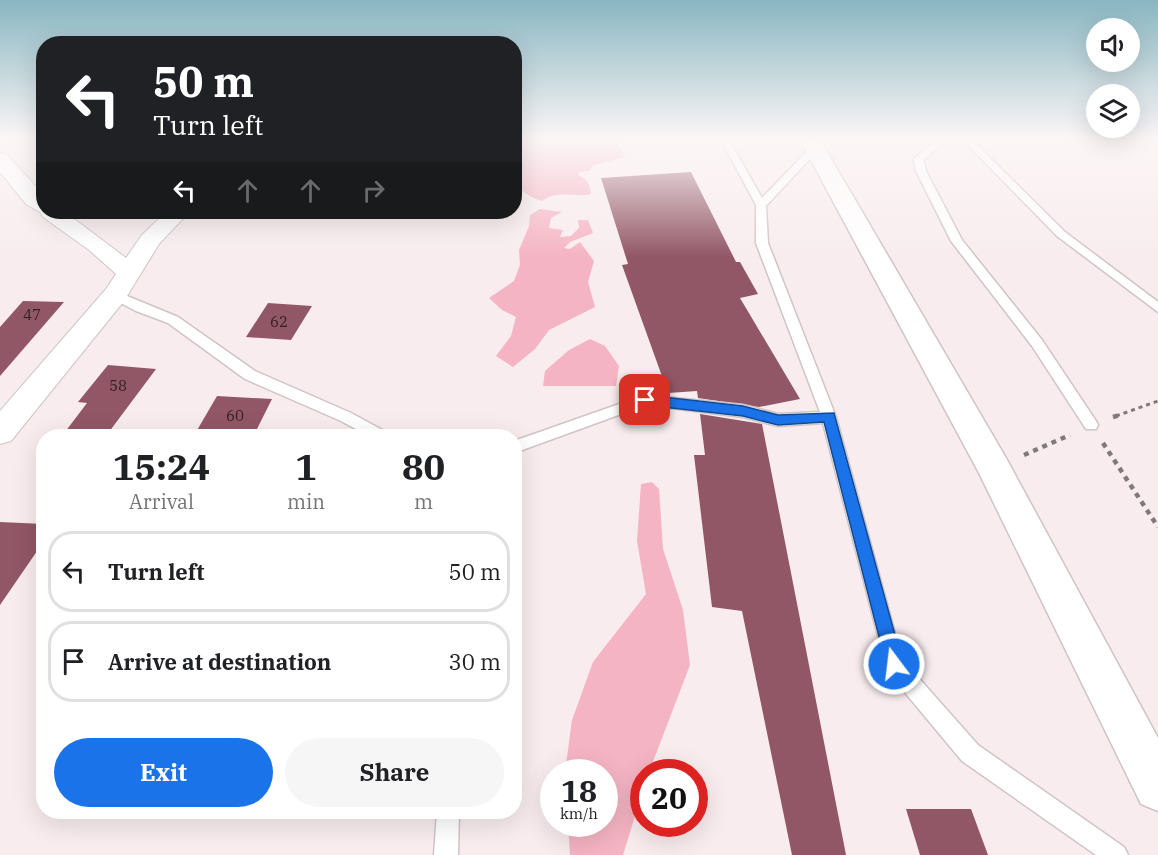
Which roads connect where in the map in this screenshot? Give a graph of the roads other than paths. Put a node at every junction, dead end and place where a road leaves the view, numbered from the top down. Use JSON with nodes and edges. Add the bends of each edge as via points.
{"nodes":[{"id":1,"x":16,"y":178,"type":"edge"},
{"id":2,"x":746,"y":178,"type":"edge"},
{"id":3,"x":783,"y":178,"type":"edge"},
{"id":4,"x":832,"y":178,"type":"edge"},
{"id":5,"x":925,"y":178,"type":"edge"},
{"id":6,"x":1004,"y":178,"type":"edge"},
{"id":7,"x":36,"y":200,"type":"edge"},
{"id":8,"x":761,"y":205,"type":"junction"},
{"id":9,"x":61,"y":219,"type":"edge"},
{"id":10,"x":171,"y":219,"type":"edge"},
{"id":11,"x":122,"y":283,"type":"junction"},
{"id":12,"x":1158,"y":308,"type":"edge"},
{"id":13,"x":829,"y":417,"type":"junction"},
{"id":14,"x":1091,"y":425,"type":"road end"},
{"id":15,"x":368,"y":429,"type":"edge"},
{"id":16,"x":0,"y":432,"type":"edge"},
{"id":17,"x":522,"y":444,"type":"edge"},
{"id":18,"x":1158,"y":787,"type":"edge"},
{"id":19,"x":448,"y":819,"type":"edge"},
{"id":20,"x":446,"y":855,"type":"edge"},
{"id":21,"x":1116,"y":855,"type":"edge"}],
"edges":[{"from":1,"to":7,"type":"street"},
{"from":2,"to":8,"type":"lane"},
{"from":3,"to":8,"type":"lane"},
{"from":4,"to":18,"type":"main road","via":[[994,468]]},
{"from":5,"to":14,"type":"lane","via":[[957,241],[1037,343]]},
{"from":6,"to":12,"type":"lane","via":[[1061,234]]},
{"from":8,"to":13,"type":"lane","via":[[762,243]]},
{"from":9,"to":11,"type":"street","via":[[97,245]]},
{"from":10,"to":11,"type":"street","via":[[150,240]]},
{"from":11,"to":15,"type":"lane","via":[[140,308],[173,320],[250,375]]},
{"from":11,"to":16,"type":"street"},
{"from":13,"to":17,"type":"lane","via":[[778,420],[743,411],[645,400]]},
{"from":13,"to":21,"type":"lane","via":[[894,664],[970,753]]},
{"from":19,"to":20,"type":"lane"}]}
